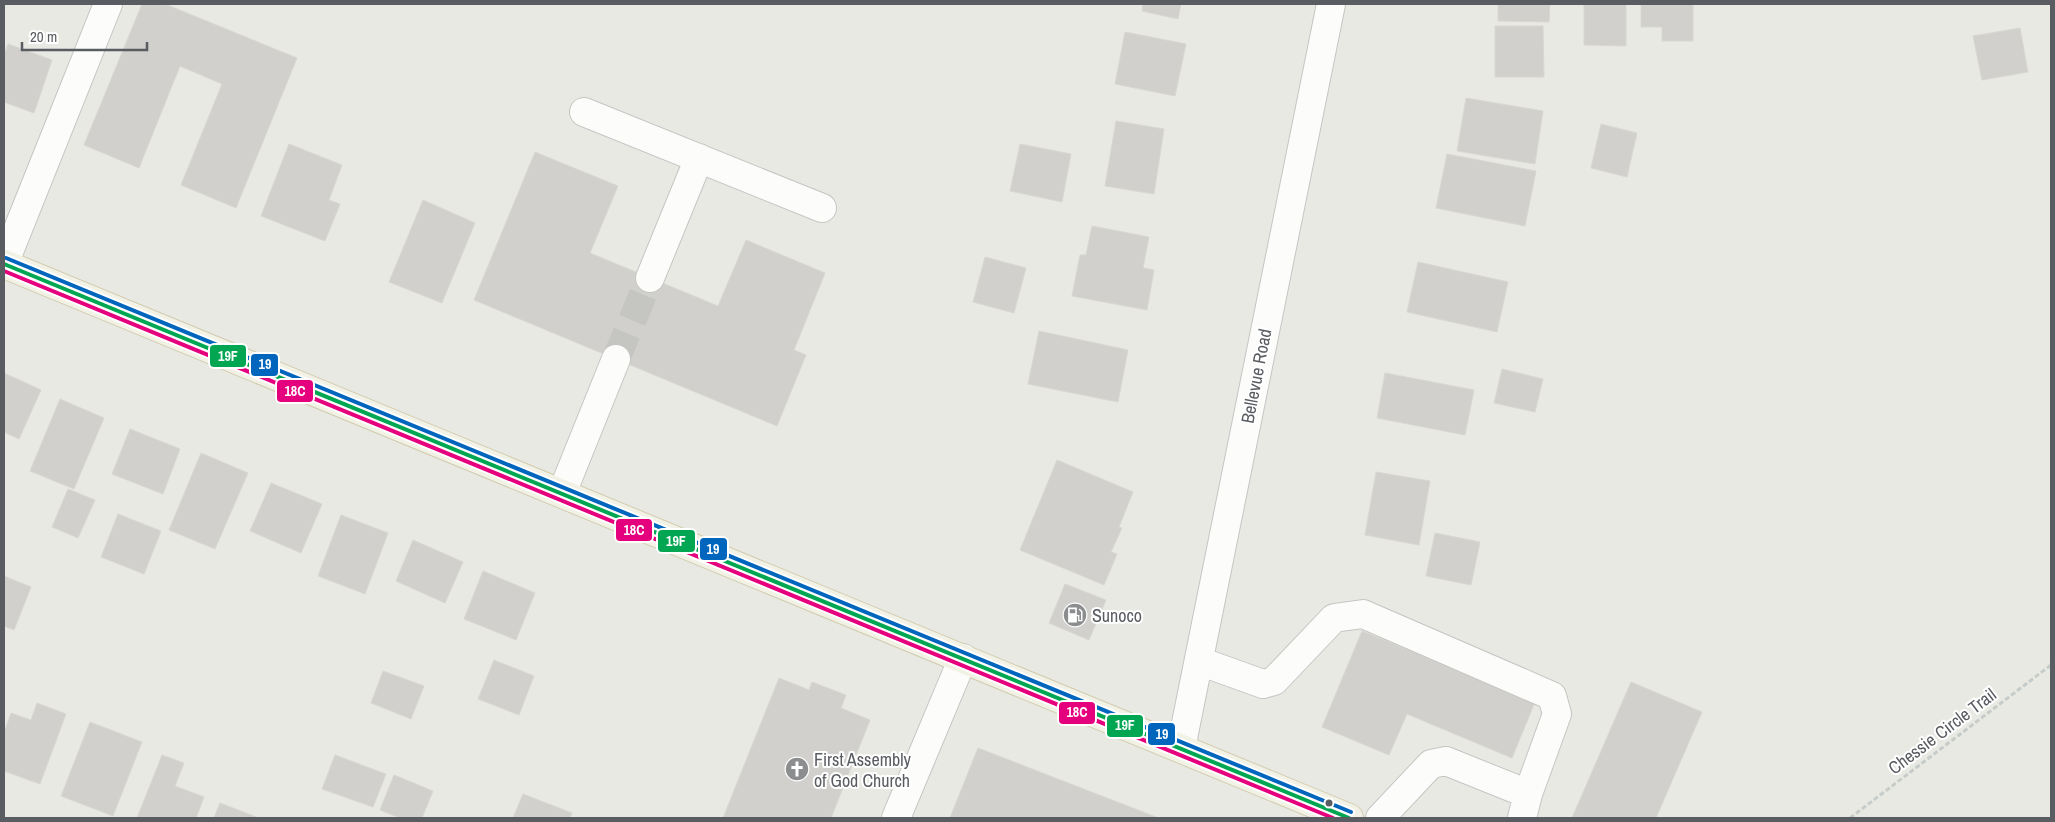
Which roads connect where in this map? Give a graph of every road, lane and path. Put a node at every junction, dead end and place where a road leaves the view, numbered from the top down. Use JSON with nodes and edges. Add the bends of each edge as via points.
{"nodes":[{"id":1,"x":108,"y":4,"type":"edge"},
{"id":2,"x":1331,"y":4,"type":"edge"},
{"id":3,"x":584,"y":112,"type":"dead end"},
{"id":4,"x":699,"y":158,"type":"junction"},
{"id":5,"x":822,"y":208,"type":"dead end"},
{"id":6,"x":4,"y":264,"type":"edge"},
{"id":7,"x":650,"y":278,"type":"tunnel mouth"},
{"id":8,"x":616,"y":359,"type":"tunnel mouth"},
{"id":9,"x":562,"y":493,"type":"junction"},
{"id":10,"x":962,"y":658,"type":"junction"},
{"id":11,"x":1199,"y":661,"type":"junction"},
{"id":12,"x":2051,"y":665,"type":"edge"},
{"id":13,"x":1181,"y":748,"type":"junction"},
{"id":14,"x":1525,"y":806,"type":"edge"},
{"id":15,"x":896,"y":818,"type":"edge"},
{"id":16,"x":1349,"y":818,"type":"edge"},
{"id":17,"x":1380,"y":818,"type":"edge"},
{"id":18,"x":1850,"y":818,"type":"edge"}],
"edges":[{"from":1,"to":6,"type":"street"},
{"from":2,"to":11,"type":"street","name":"Bellevue Road"},
{"from":3,"to":4,"type":"street"},
{"from":4,"to":5,"type":"street"},
{"from":4,"to":7,"type":"street"},
{"from":6,"to":9,"type":"main road"},
{"from":8,"to":9,"type":"street"},
{"from":9,"to":10,"type":"main road"},
{"from":10,"to":13,"type":"main road"},
{"from":10,"to":15,"type":"street"},
{"from":11,"to":13,"type":"street","name":"Bellevue Road"},
{"from":11,"to":14,"type":"street","via":[[1263,684],[1269,683],[1334,618],[1363,614],[1552,696],[1556,714]]},
{"from":12,"to":18,"type":"path","name":"Chessie Circle Trail"},
{"from":13,"to":16,"type":"main road"},
{"from":14,"to":17,"type":"street","via":[[1446,761],[1431,764]]}]}
